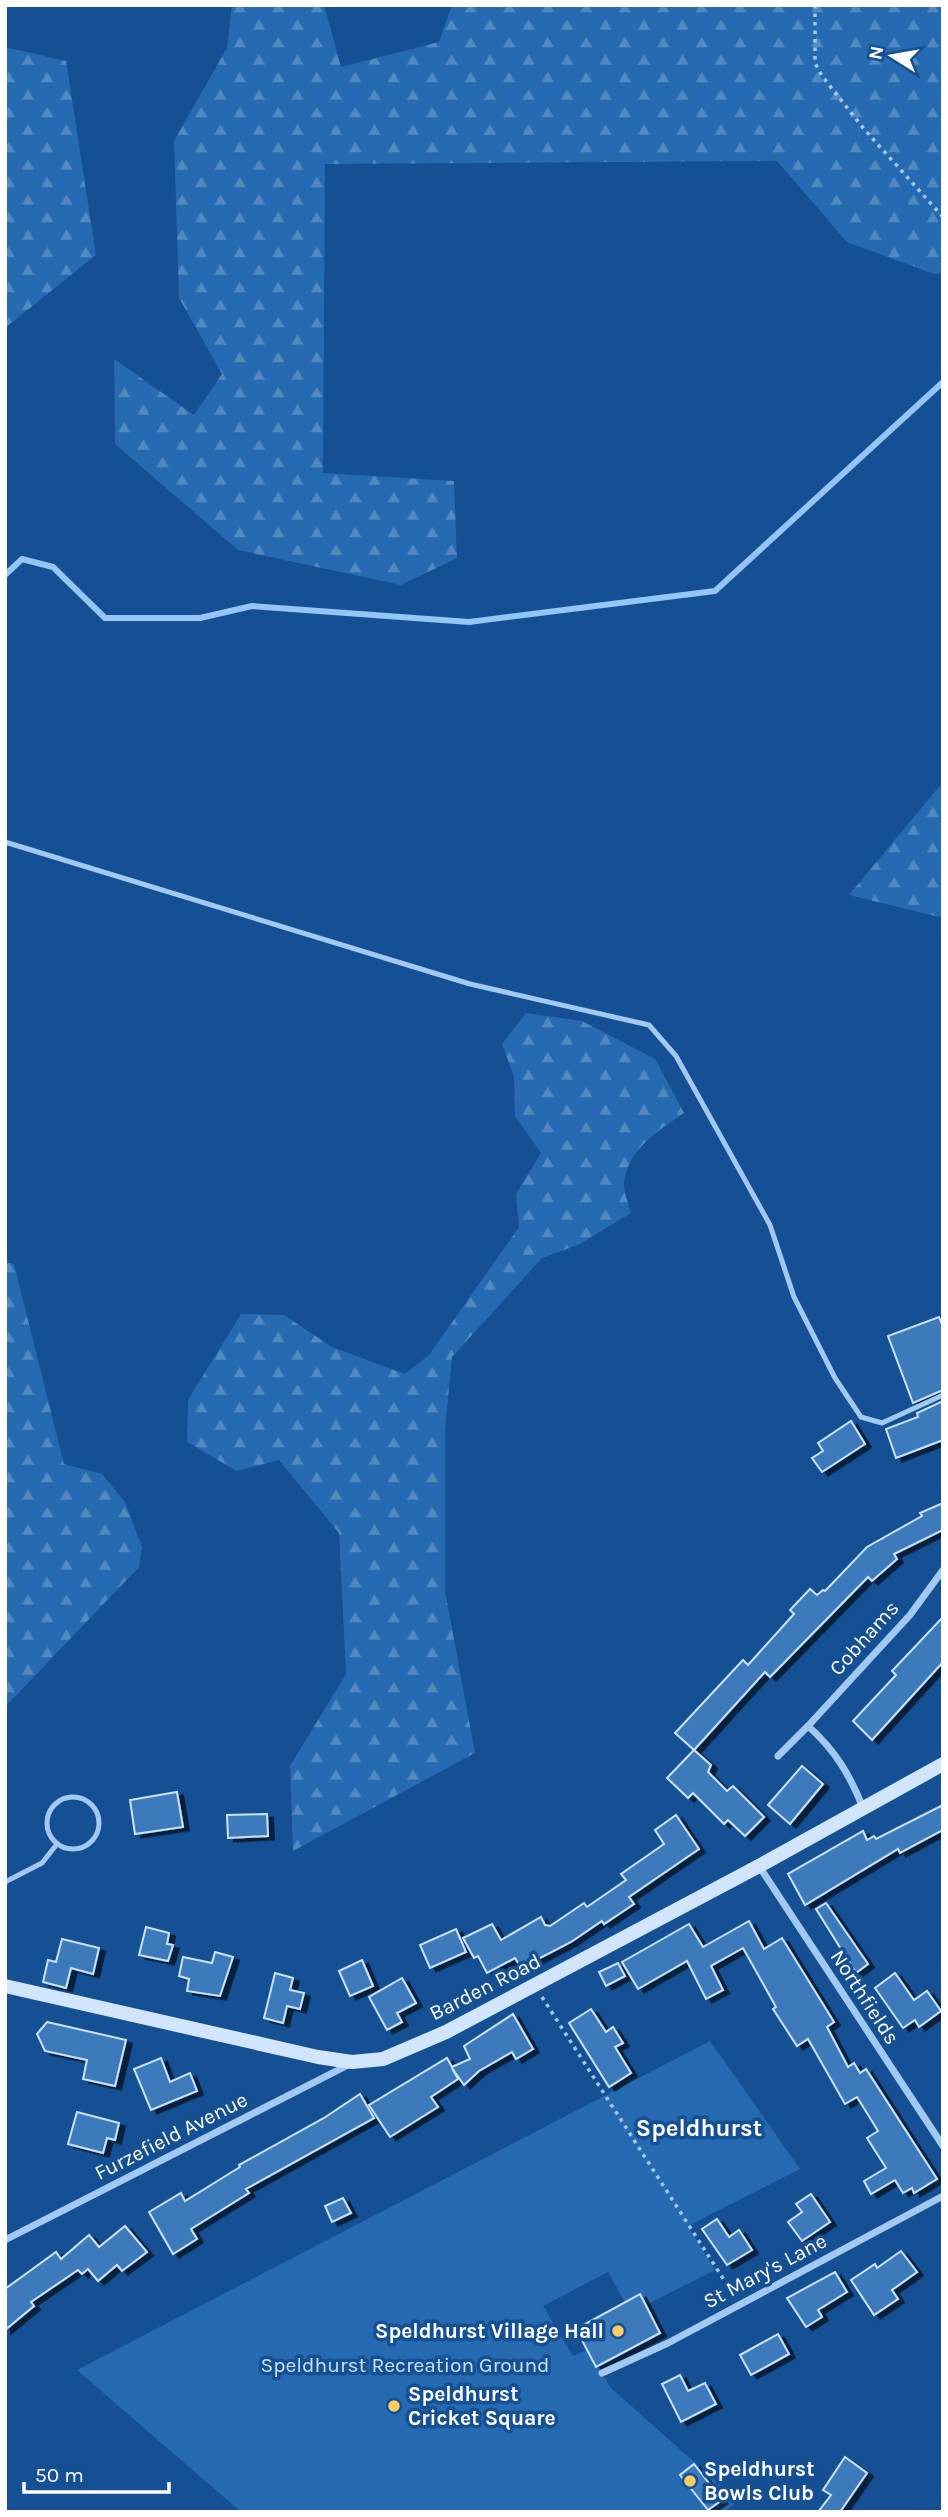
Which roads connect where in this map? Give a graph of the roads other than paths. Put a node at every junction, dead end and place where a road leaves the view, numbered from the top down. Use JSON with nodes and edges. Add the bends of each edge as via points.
{"nodes":[{"id":1,"x":5,"y":842,"type":"edge"},
{"id":2,"x":943,"y":1395,"type":"edge"},
{"id":3,"x":943,"y":1570,"type":"edge"},
{"id":4,"x":808,"y":1726,"type":"junction"},
{"id":5,"x":778,"y":1756,"type":"dead end"},
{"id":6,"x":943,"y":1764,"type":"edge"},
{"id":7,"x":863,"y":1809,"type":"junction"},
{"id":8,"x":57,"y":1844,"type":"junction"},
{"id":9,"x":759,"y":1866,"type":"junction"},
{"id":10,"x":5,"y":1882,"type":"edge"},
{"id":11,"x":5,"y":1986,"type":"edge"},
{"id":12,"x":352,"y":2062,"type":"junction"},
{"id":13,"x":943,"y":2146,"type":"edge"},
{"id":14,"x":943,"y":2196,"type":"edge"},
{"id":15,"x":5,"y":2240,"type":"edge"},
{"id":16,"x":602,"y":2373,"type":"dead end"}],
"edges":[{"from":1,"to":2,"type":"lane","via":[[470,984],[649,1025],[676,1056],[770,1225],[794,1297],[835,1378],[861,1417],[882,1423]]},
{"from":3,"to":4,"type":"street","name":"Cobhams","via":[[910,1615]]},
{"from":4,"to":5,"type":"street","name":"Cobhams"},
{"from":4,"to":7,"type":"street","via":[[850,1774]]},
{"from":6,"to":7,"type":"street","name":"Barden Road"},
{"from":7,"to":9,"type":"street","name":"Barden Road"},
{"from":8,"to":8,"type":"lane","via":[[48,1829],[49,1812],[68,1796],[86,1799],[100,1820],[96,1837],[82,1848]]},
{"from":8,"to":10,"type":"lane","via":[[42,1863]]},
{"from":9,"to":12,"type":"street","name":"Barden Road","via":[[446,2032],[383,2059]]},
{"from":9,"to":13,"type":"street","name":"Northfields"},
{"from":11,"to":12,"type":"street","name":"Barden Road"},
{"from":12,"to":15,"type":"street","name":"Furzefield Avenue"},
{"from":14,"to":16,"type":"street","name":"St Mary's Lane"}]}
